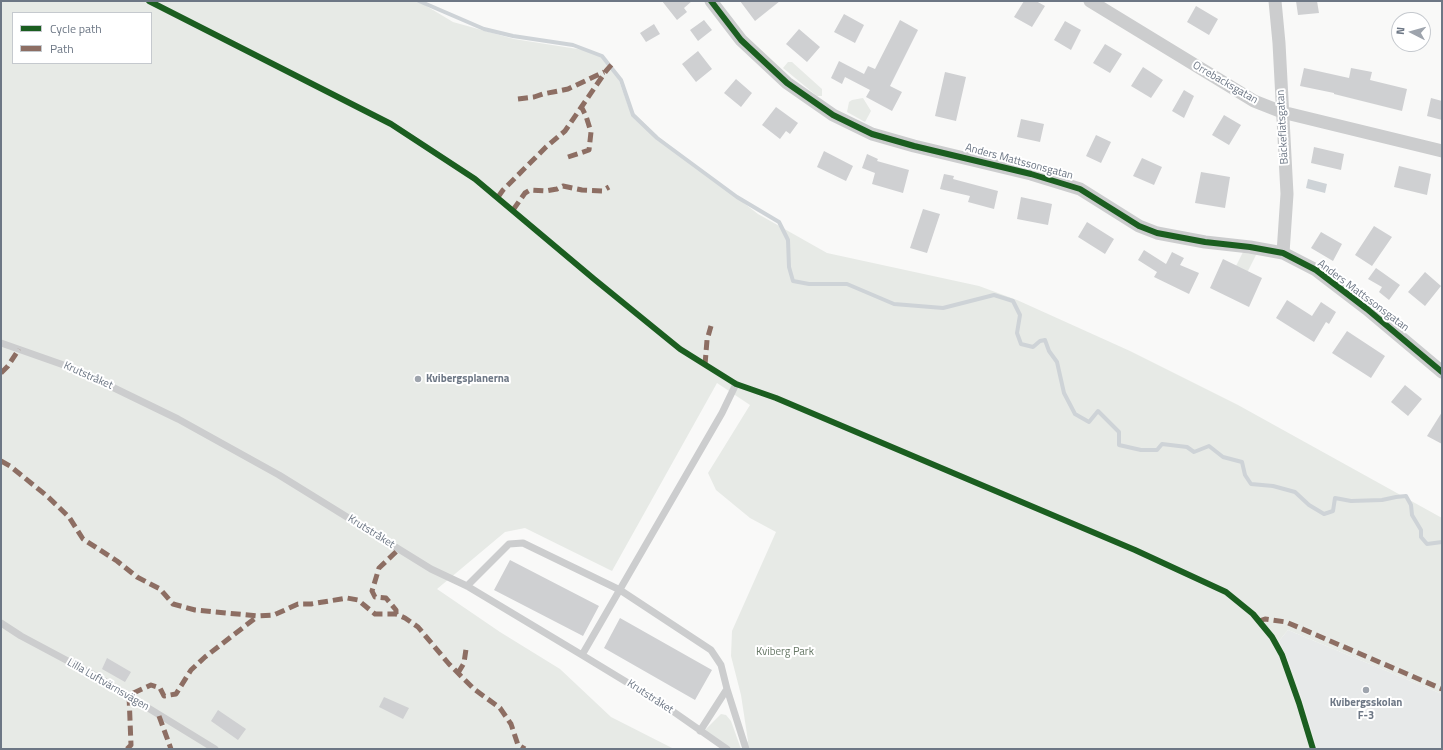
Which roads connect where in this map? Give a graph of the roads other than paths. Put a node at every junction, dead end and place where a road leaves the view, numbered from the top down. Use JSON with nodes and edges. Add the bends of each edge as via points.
{"nodes":[{"id":1,"x":711,"y":1,"type":"edge"},
{"id":2,"x":1090,"y":1,"type":"edge"},
{"id":3,"x":1275,"y":1,"type":"edge"},
{"id":4,"x":1282,"y":112,"type":"junction"},
{"id":5,"x":1442,"y":151,"type":"edge"},
{"id":6,"x":1283,"y":253,"type":"junction"},
{"id":7,"x":1,"y":343,"type":"edge"},
{"id":8,"x":1442,"y":372,"type":"edge"},
{"id":9,"x":736,"y":384,"type":"dead end"},
{"id":10,"x":467,"y":586,"type":"junction"},
{"id":11,"x":620,"y":590,"type":"junction"},
{"id":12,"x":1,"y":623,"type":"edge"},
{"id":13,"x":582,"y":655,"type":"junction"},
{"id":14,"x":727,"y":689,"type":"junction"},
{"id":15,"x":700,"y":731,"type":"junction"},
{"id":16,"x":215,"y":749,"type":"edge"},
{"id":17,"x":727,"y":749,"type":"edge"},
{"id":18,"x":746,"y":749,"type":"edge"}],
"edges":[{"from":1,"to":6,"type":"street","name":"Anders Mattssonsgatan","via":[[741,40],[787,83],[833,115],[872,134],[1080,188],[1139,226],[1157,233]]},
{"from":2,"to":4,"type":"street","name":"Orrebacksgatan","via":[[1254,102]]},
{"from":3,"to":4,"type":"street","name":"Bäckeflatsgatan"},
{"from":4,"to":5,"type":"street","name":"Orrebacksgatan"},
{"from":4,"to":6,"type":"street","name":"Bäckeflatsgatan","via":[[1287,194]]},
{"from":6,"to":8,"type":"street","name":"Anders Mattssonsgatan","via":[[1316,270]]},
{"from":7,"to":10,"type":"lane","name":"Krutstråket","via":[[75,369],[178,419],[279,475],[431,569]]},
{"from":9,"to":11,"type":"lane"},
{"from":10,"to":11,"type":"lane","via":[[509,544],[523,543]]},
{"from":10,"to":13,"type":"lane","name":"Krutstråket"},
{"from":11,"to":13,"type":"lane"},
{"from":11,"to":14,"type":"lane","via":[[711,650],[721,666]]},
{"from":12,"to":16,"type":"lane","name":"Lilla Luftvärnsvägen","via":[[96,676]]},
{"from":13,"to":15,"type":"lane","name":"Krutstråket","via":[[661,703]]},
{"from":14,"to":15,"type":"lane"},
{"from":14,"to":18,"type":"lane"},
{"from":15,"to":17,"type":"lane","name":"Krutstråket"}]}
